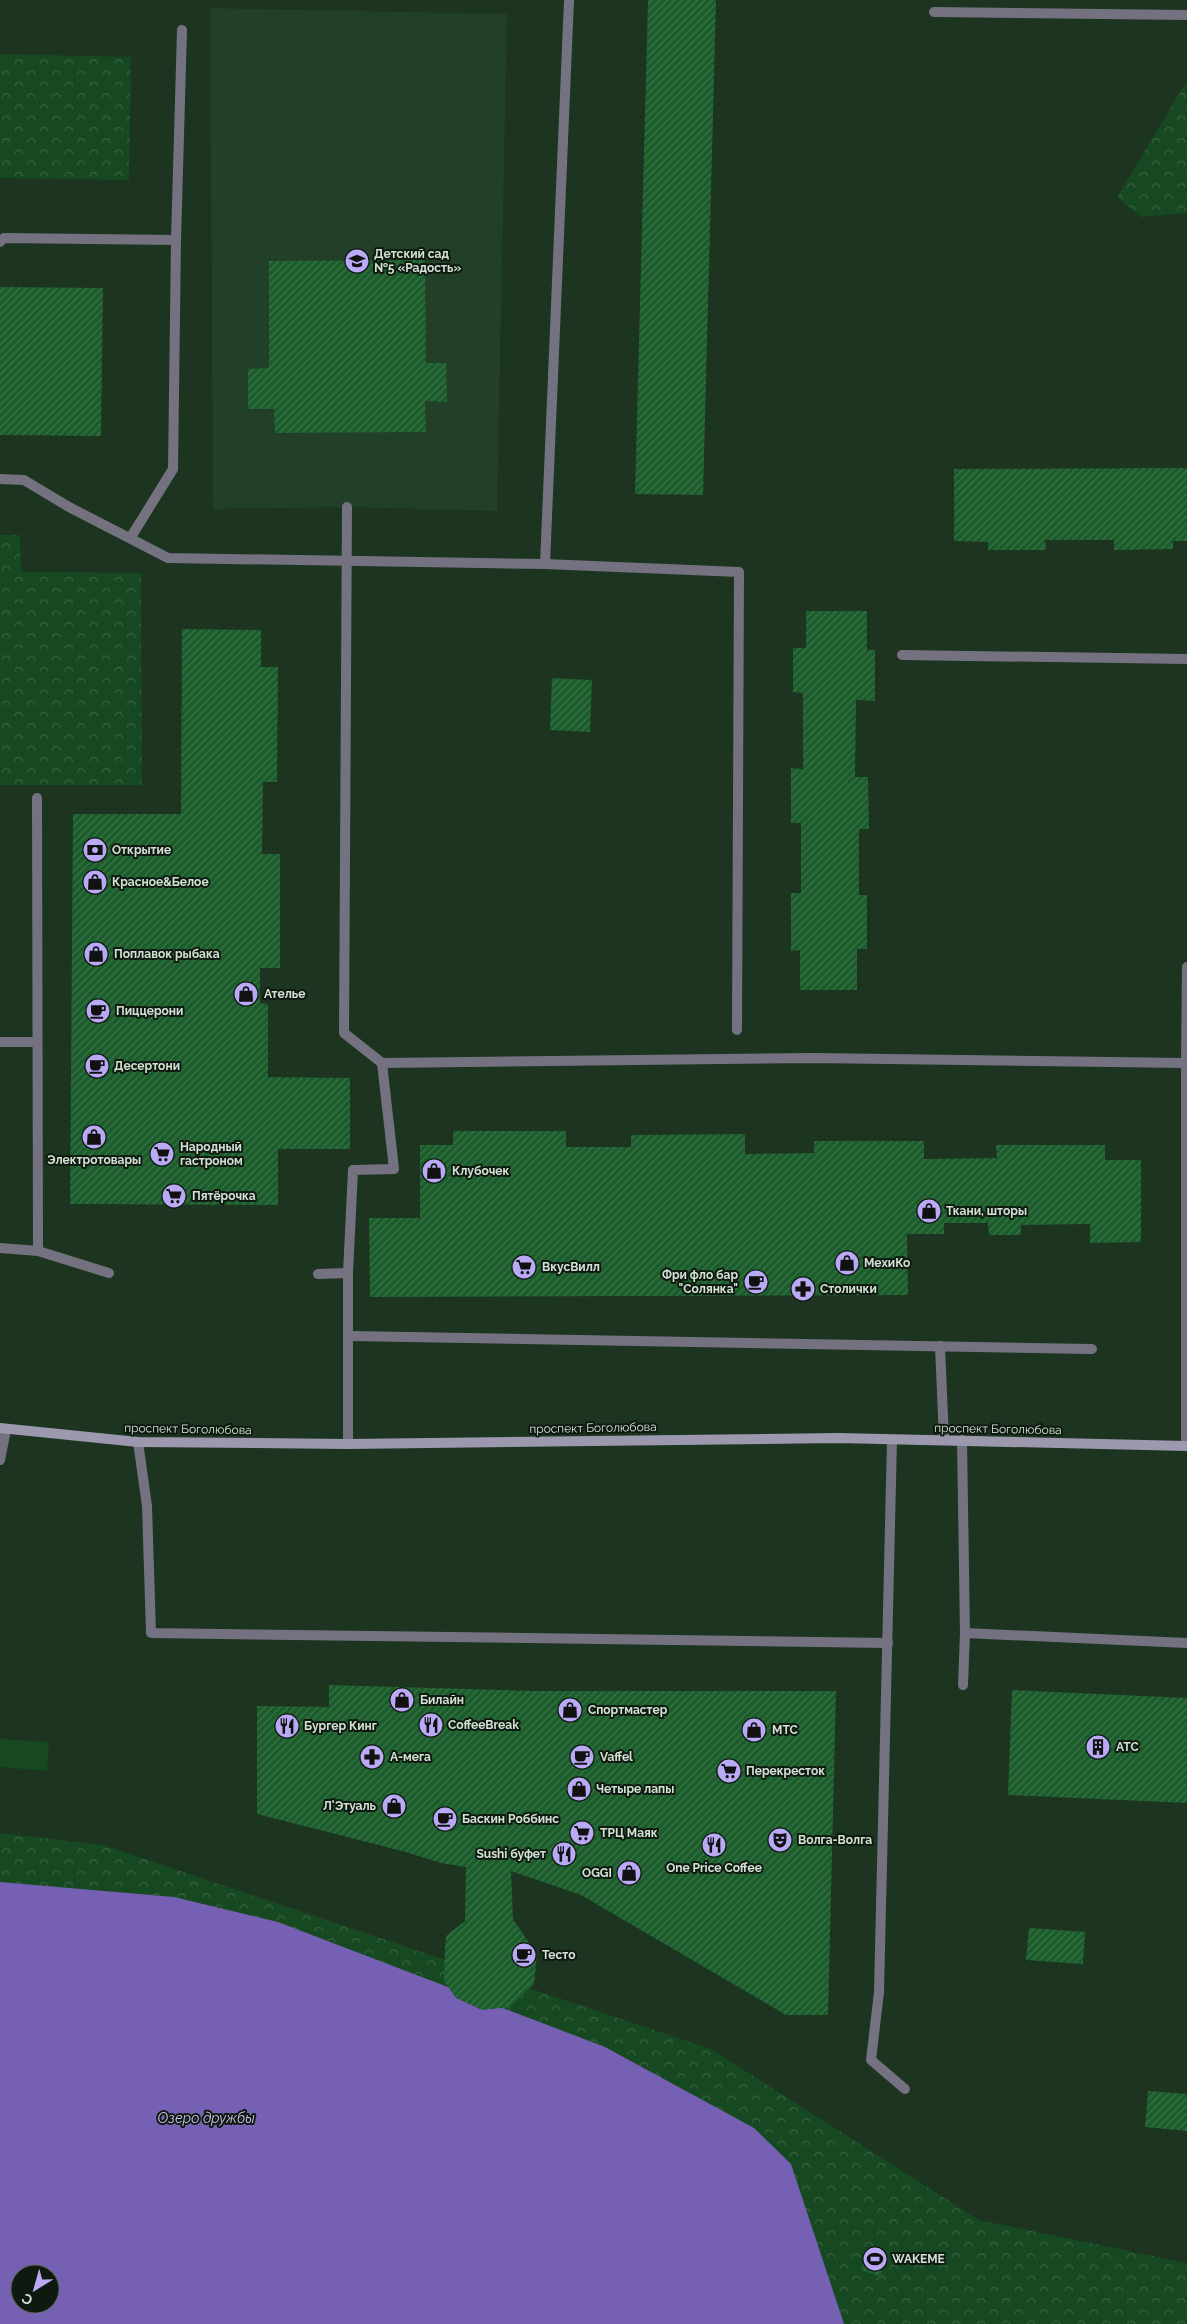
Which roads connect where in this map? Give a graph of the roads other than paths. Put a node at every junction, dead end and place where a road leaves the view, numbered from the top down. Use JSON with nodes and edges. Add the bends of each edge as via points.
{"nodes":[{"id":1,"x":569,"y":0,"type":"edge"},
{"id":2,"x":934,"y":12,"type":"dead end"},
{"id":3,"x":1187,"y":15,"type":"edge"},
{"id":4,"x":182,"y":30,"type":"dead end"},
{"id":5,"x":176,"y":240,"type":"junction"},
{"id":6,"x":0,"y":242,"type":"edge"},
{"id":7,"x":0,"y":479,"type":"edge"},
{"id":8,"x":347,"y":507,"type":"dead end"},
{"id":9,"x":131,"y":537,"type":"junction"},
{"id":10,"x":348,"y":562,"type":"junction"},
{"id":11,"x":545,"y":564,"type":"junction"},
{"id":12,"x":902,"y":655,"type":"dead end"},
{"id":13,"x":1187,"y":659,"type":"edge"},
{"id":14,"x":37,"y":798,"type":"dead end"},
{"id":15,"x":1187,"y":967,"type":"edge"},
{"id":16,"x":737,"y":1030,"type":"dead end"},
{"id":17,"x":0,"y":1042,"type":"edge"},
{"id":18,"x":38,"y":1042,"type":"junction"},
{"id":19,"x":382,"y":1063,"type":"junction"},
{"id":20,"x":1186,"y":1063,"type":"edge"},
{"id":21,"x":0,"y":1248,"type":"edge"},
{"id":22,"x":38,"y":1251,"type":"junction"},
{"id":23,"x":109,"y":1273,"type":"dead end"},
{"id":24,"x":348,"y":1273,"type":"junction"},
{"id":25,"x":318,"y":1274,"type":"dead end"},
{"id":26,"x":349,"y":1336,"type":"junction"},
{"id":27,"x":940,"y":1346,"type":"junction"},
{"id":28,"x":1092,"y":1349,"type":"dead end"},
{"id":29,"x":3,"y":1429,"type":"edge"},
{"id":30,"x":892,"y":1440,"type":"junction"},
{"id":31,"x":944,"y":1440,"type":"junction"},
{"id":32,"x":962,"y":1440,"type":"junction"},
{"id":33,"x":138,"y":1442,"type":"junction"},
{"id":34,"x":348,"y":1444,"type":"junction"},
{"id":35,"x":1186,"y":1446,"type":"edge"},
{"id":36,"x":0,"y":1460,"type":"edge"},
{"id":37,"x":965,"y":1633,"type":"junction"},
{"id":38,"x":1187,"y":1642,"type":"edge"},
{"id":39,"x":888,"y":1643,"type":"junction"},
{"id":40,"x":963,"y":1686,"type":"dead end"},
{"id":41,"x":905,"y":2089,"type":"dead end"}],
"edges":[{"from":1,"to":11,"type":"lane"},
{"from":2,"to":3,"type":"lane"},
{"from":4,"to":5,"type":"lane"},
{"from":5,"to":6,"type":"lane","via":[[4,238]]},
{"from":5,"to":9,"type":"lane","via":[[173,469]]},
{"from":7,"to":9,"type":"lane","via":[[24,480],[69,507]]},
{"from":8,"to":10,"type":"lane"},
{"from":9,"to":10,"type":"lane","via":[[168,558]]},
{"from":10,"to":11,"type":"lane"},
{"from":10,"to":19,"type":"lane","via":[[344,1033]]},
{"from":11,"to":16,"type":"lane","via":[[739,572]]},
{"from":12,"to":13,"type":"lane"},
{"from":14,"to":18,"type":"lane"},
{"from":15,"to":20,"type":"lane"},
{"from":17,"to":18,"type":"lane"},
{"from":18,"to":22,"type":"lane"},
{"from":19,"to":20,"type":"lane","via":[[813,1058]]},
{"from":19,"to":24,"type":"lane","via":[[394,1169],[353,1170]]},
{"from":20,"to":35,"type":"lane"},
{"from":21,"to":22,"type":"lane"},
{"from":22,"to":23,"type":"lane"},
{"from":24,"to":25,"type":"lane"},
{"from":24,"to":26,"type":"lane"},
{"from":26,"to":27,"type":"lane"},
{"from":26,"to":34,"type":"lane"},
{"from":27,"to":28,"type":"lane"},
{"from":27,"to":31,"type":"lane"},
{"from":29,"to":33,"type":"main road","name":"проспект Боголюбова"},
{"from":29,"to":36,"type":"lane"},
{"from":30,"to":31,"type":"main road","name":"проспект Боголюбова"},
{"from":30,"to":34,"type":"main road","name":"проспект Боголюбова"},
{"from":30,"to":39,"type":"lane"},
{"from":31,"to":32,"type":"main road","name":"проспект Боголюбова"},
{"from":32,"to":35,"type":"main road","name":"проспект Боголюбова"},
{"from":32,"to":37,"type":"lane"},
{"from":33,"to":34,"type":"main road","name":"проспект Боголюбова"},
{"from":33,"to":39,"type":"lane","via":[[147,1506],[151,1633]]},
{"from":37,"to":38,"type":"lane"},
{"from":37,"to":40,"type":"lane"},
{"from":39,"to":41,"type":"lane","via":[[879,1992],[871,2060]]}]}
